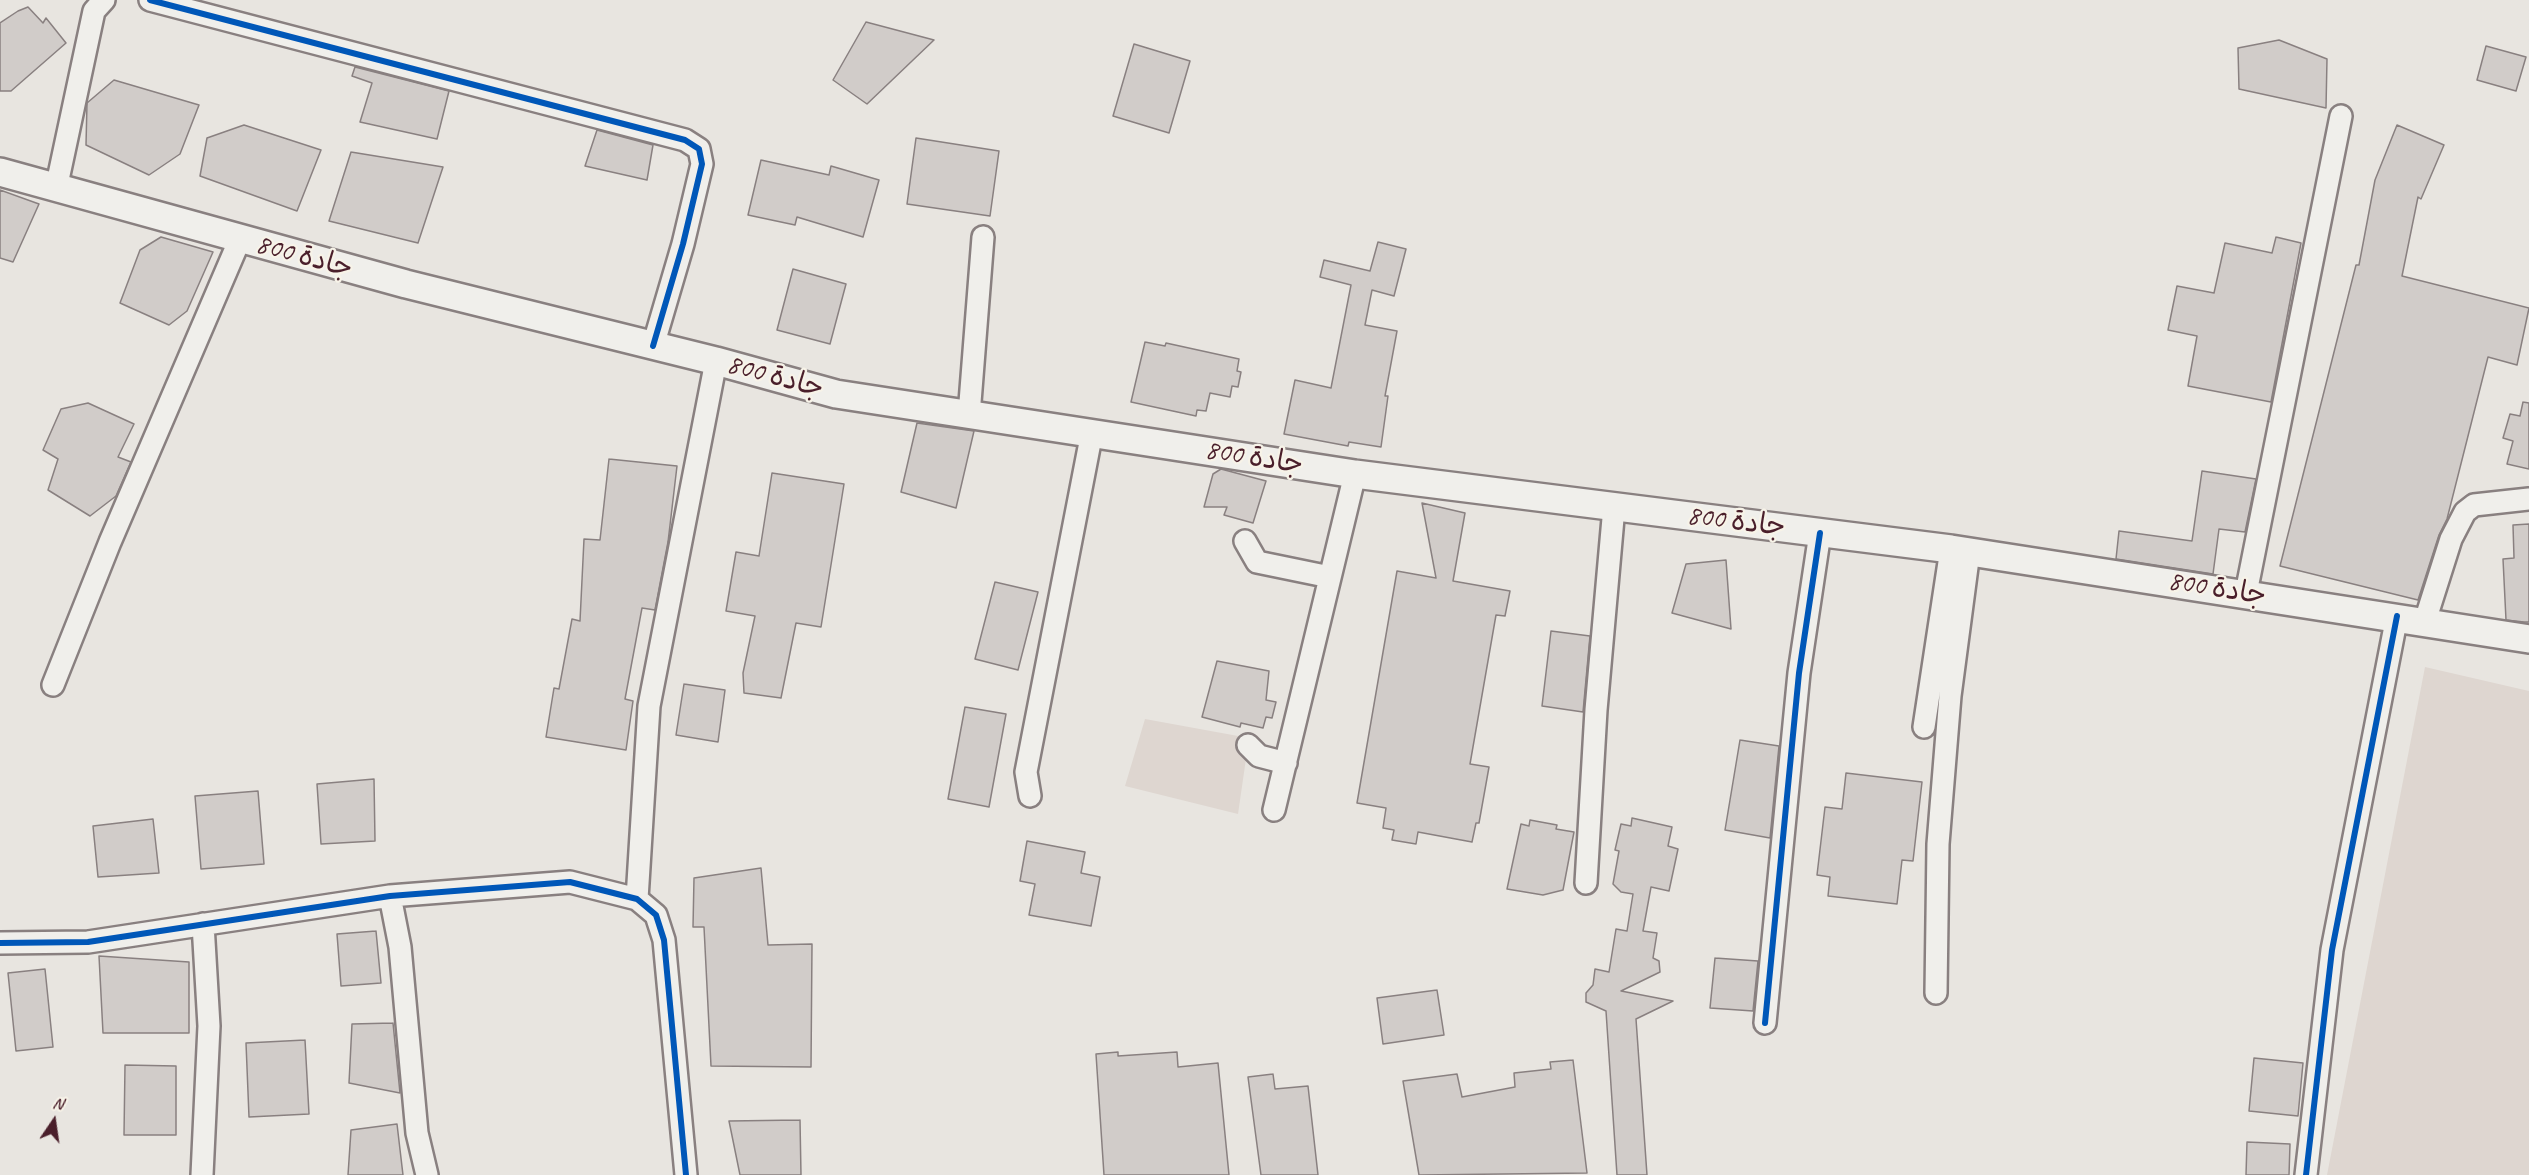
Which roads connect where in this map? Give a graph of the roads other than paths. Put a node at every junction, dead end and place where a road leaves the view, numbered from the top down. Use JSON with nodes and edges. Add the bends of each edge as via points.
{"nodes":[{"id":1,"x":104,"y":0,"type":"edge"},
{"id":2,"x":150,"y":0,"type":"edge"},
{"id":3,"x":2341,"y":116,"type":"dead end"},
{"id":4,"x":0,"y":172,"type":"edge"},
{"id":5,"x":56,"y":189,"type":"junction"},
{"id":6,"x":983,"y":237,"type":"dead end"},
{"id":7,"x":240,"y":239,"type":"junction"},
{"id":8,"x":653,"y":346,"type":"junction"},
{"id":9,"x":716,"y":361,"type":"junction"},
{"id":10,"x":969,"y":415,"type":"junction"},
{"id":11,"x":1092,"y":432,"type":"junction"},
{"id":12,"x":1355,"y":474,"type":"junction"},
{"id":13,"x":2529,"y":499,"type":"edge"},
{"id":14,"x":1614,"y":507,"type":"junction"},
{"id":15,"x":1820,"y":533,"type":"junction"},
{"id":16,"x":1245,"y":541,"type":"dead end"},
{"id":17,"x":1960,"y":550,"type":"junction"},
{"id":18,"x":1330,"y":577,"type":"junction"},
{"id":19,"x":2246,"y":593,"type":"junction"},
{"id":20,"x":2397,"y":616,"type":"junction"},
{"id":21,"x":2425,"y":621,"type":"junction"},
{"id":22,"x":2529,"y":639,"type":"edge"},
{"id":23,"x":53,"y":685,"type":"dead end"},
{"id":24,"x":1924,"y":727,"type":"dead end"},
{"id":25,"x":1248,"y":745,"type":"dead end"},
{"id":26,"x":1286,"y":764,"type":"junction"},
{"id":27,"x":1030,"y":796,"type":"dead end"},
{"id":28,"x":1274,"y":810,"type":"dead end"},
{"id":29,"x":1586,"y":883,"type":"dead end"},
{"id":30,"x":390,"y":896,"type":"junction"},
{"id":31,"x":638,"y":899,"type":"junction"},
{"id":32,"x":202,"y":924,"type":"junction"},
{"id":33,"x":0,"y":943,"type":"edge"},
{"id":34,"x":1936,"y":993,"type":"dead end"},
{"id":35,"x":1765,"y":1023,"type":"dead end"},
{"id":36,"x":202,"y":1175,"type":"edge"},
{"id":37,"x":427,"y":1175,"type":"edge"},
{"id":38,"x":686,"y":1175,"type":"edge"},
{"id":39,"x":2306,"y":1175,"type":"edge"}],
"edges":[{"from":1,"to":5,"type":"street","via":[[94,11]]},
{"from":2,"to":8,"type":"street","via":[[684,140],[699,149],[702,164]]},
{"from":3,"to":19,"type":"street"},
{"from":4,"to":5,"type":"main road","name":"جادة 800"},
{"from":5,"to":7,"type":"main road","name":"جادة 800"},
{"from":6,"to":10,"type":"street"},
{"from":7,"to":8,"type":"main road","name":"جادة 800"},
{"from":7,"to":23,"type":"street"},
{"from":8,"to":9,"type":"main road","name":"جادة 800"},
{"from":9,"to":10,"type":"main road","name":"جادة 800","via":[[836,394]]},
{"from":9,"to":31,"type":"street","via":[[649,706]]},
{"from":10,"to":11,"type":"main road","name":"جادة 800"},
{"from":11,"to":12,"type":"main road","name":"جادة 800"},
{"from":11,"to":27,"type":"street","via":[[1026,772]]},
{"from":12,"to":14,"type":"main road","name":"جادة 800"},
{"from":12,"to":18,"type":"street"},
{"from":13,"to":21,"type":"street","via":[[2474,506],[2466,512],[2451,539]]},
{"from":14,"to":15,"type":"main road","name":"جادة 800"},
{"from":14,"to":29,"type":"street"},
{"from":15,"to":17,"type":"main road","name":"جادة 800"},
{"from":15,"to":35,"type":"street","via":[[1800,673]]},
{"from":16,"to":18,"type":"street","via":[[1257,562]]},
{"from":17,"to":19,"type":"main road","name":"جادة 800"},
{"from":17,"to":24,"type":"street"},
{"from":17,"to":34,"type":"street","via":[[1938,844]]},
{"from":18,"to":26,"type":"street"},
{"from":19,"to":20,"type":"main road","name":"جادة 800"},
{"from":20,"to":21,"type":"main road","name":"جادة 800"},
{"from":20,"to":39,"type":"street","via":[[2332,950]]},
{"from":21,"to":22,"type":"main road","name":"جادة 800"},
{"from":25,"to":26,"type":"street","via":[[1258,756]]},
{"from":26,"to":28,"type":"street"},
{"from":30,"to":31,"type":"street","via":[[570,882]]},
{"from":30,"to":32,"type":"street"},
{"from":30,"to":37,"type":"street","via":[[400,947],[417,1134]]},
{"from":31,"to":38,"type":"street","via":[[656,915],[664,940]]},
{"from":32,"to":33,"type":"street","via":[[88,942]]},
{"from":32,"to":36,"type":"street","via":[[209,1026]]}]}
